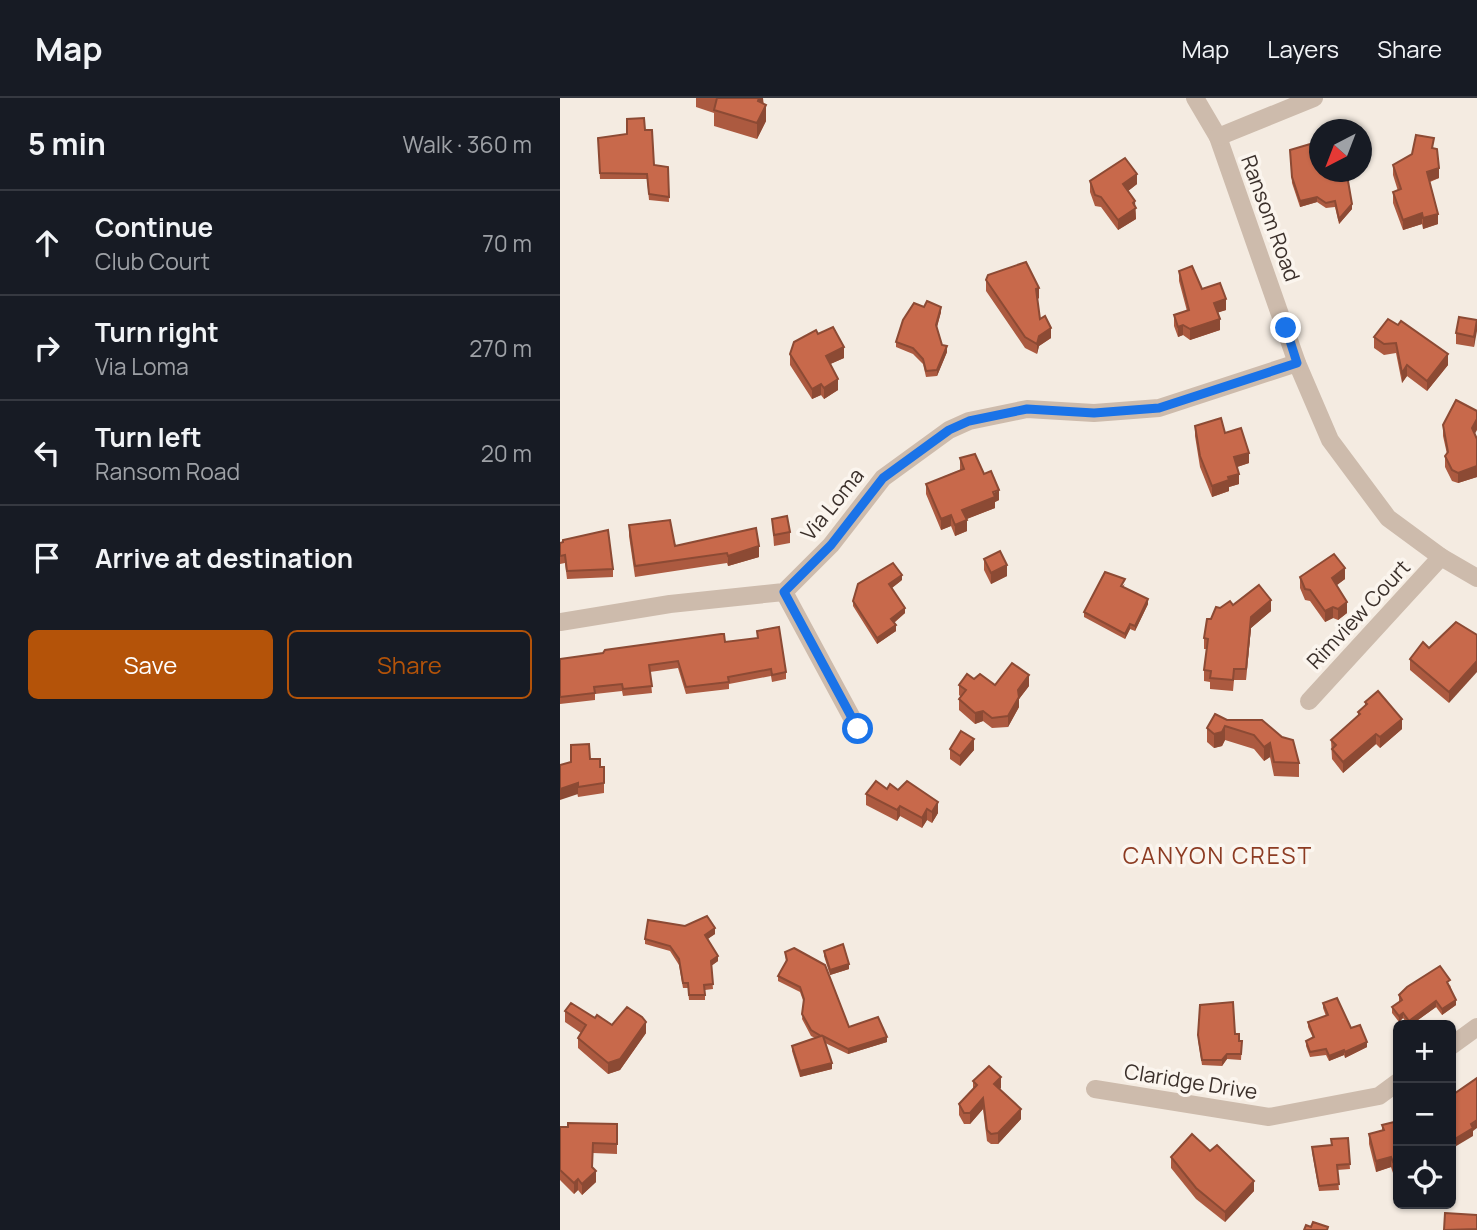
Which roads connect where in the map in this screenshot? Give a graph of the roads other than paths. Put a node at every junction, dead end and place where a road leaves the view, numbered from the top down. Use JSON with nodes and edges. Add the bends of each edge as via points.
{"nodes":[{"id":1,"x":1195,"y":98,"type":"edge"},
{"id":2,"x":1314,"y":98,"type":"edge"},
{"id":3,"x":1218,"y":137,"type":"junction"},
{"id":4,"x":1297,"y":363,"type":"junction"},
{"id":5,"x":1441,"y":557,"type":"junction"},
{"id":6,"x":1477,"y":578,"type":"edge"},
{"id":7,"x":784,"y":592,"type":"junction"},
{"id":8,"x":560,"y":622,"type":"edge"},
{"id":9,"x":1308,"y":701,"type":"dead end"},
{"id":10,"x":858,"y":729,"type":"dead end"},
{"id":11,"x":1477,"y":1027,"type":"edge"},
{"id":12,"x":1456,"y":1042,"type":"edge"},
{"id":13,"x":1397,"y":1083,"type":"edge"},
{"id":14,"x":1096,"y":1089,"type":"dead end"}],
"edges":[{"from":1,"to":3,"type":"street","name":"Ransom Road"},
{"from":2,"to":3,"type":"street"},
{"from":3,"to":4,"type":"street","name":"Ransom Road"},
{"from":4,"to":5,"type":"street","name":"Ransom Road","via":[[1330,440],[1388,518]]},
{"from":4,"to":7,"type":"street","name":"Via Loma","via":[[1159,408],[1094,413],[1027,409],[969,421],[949,430],[883,478],[831,545]]},
{"from":5,"to":6,"type":"street","name":"Ransom Road"},
{"from":5,"to":9,"type":"street","name":"Rimview Court"},
{"from":7,"to":8,"type":"street"},
{"from":7,"to":10,"type":"street"},
{"from":11,"to":12,"type":"street"},
{"from":13,"to":14,"type":"street","name":"Claridge Drive","via":[[1378,1096],[1269,1117]]}]}
